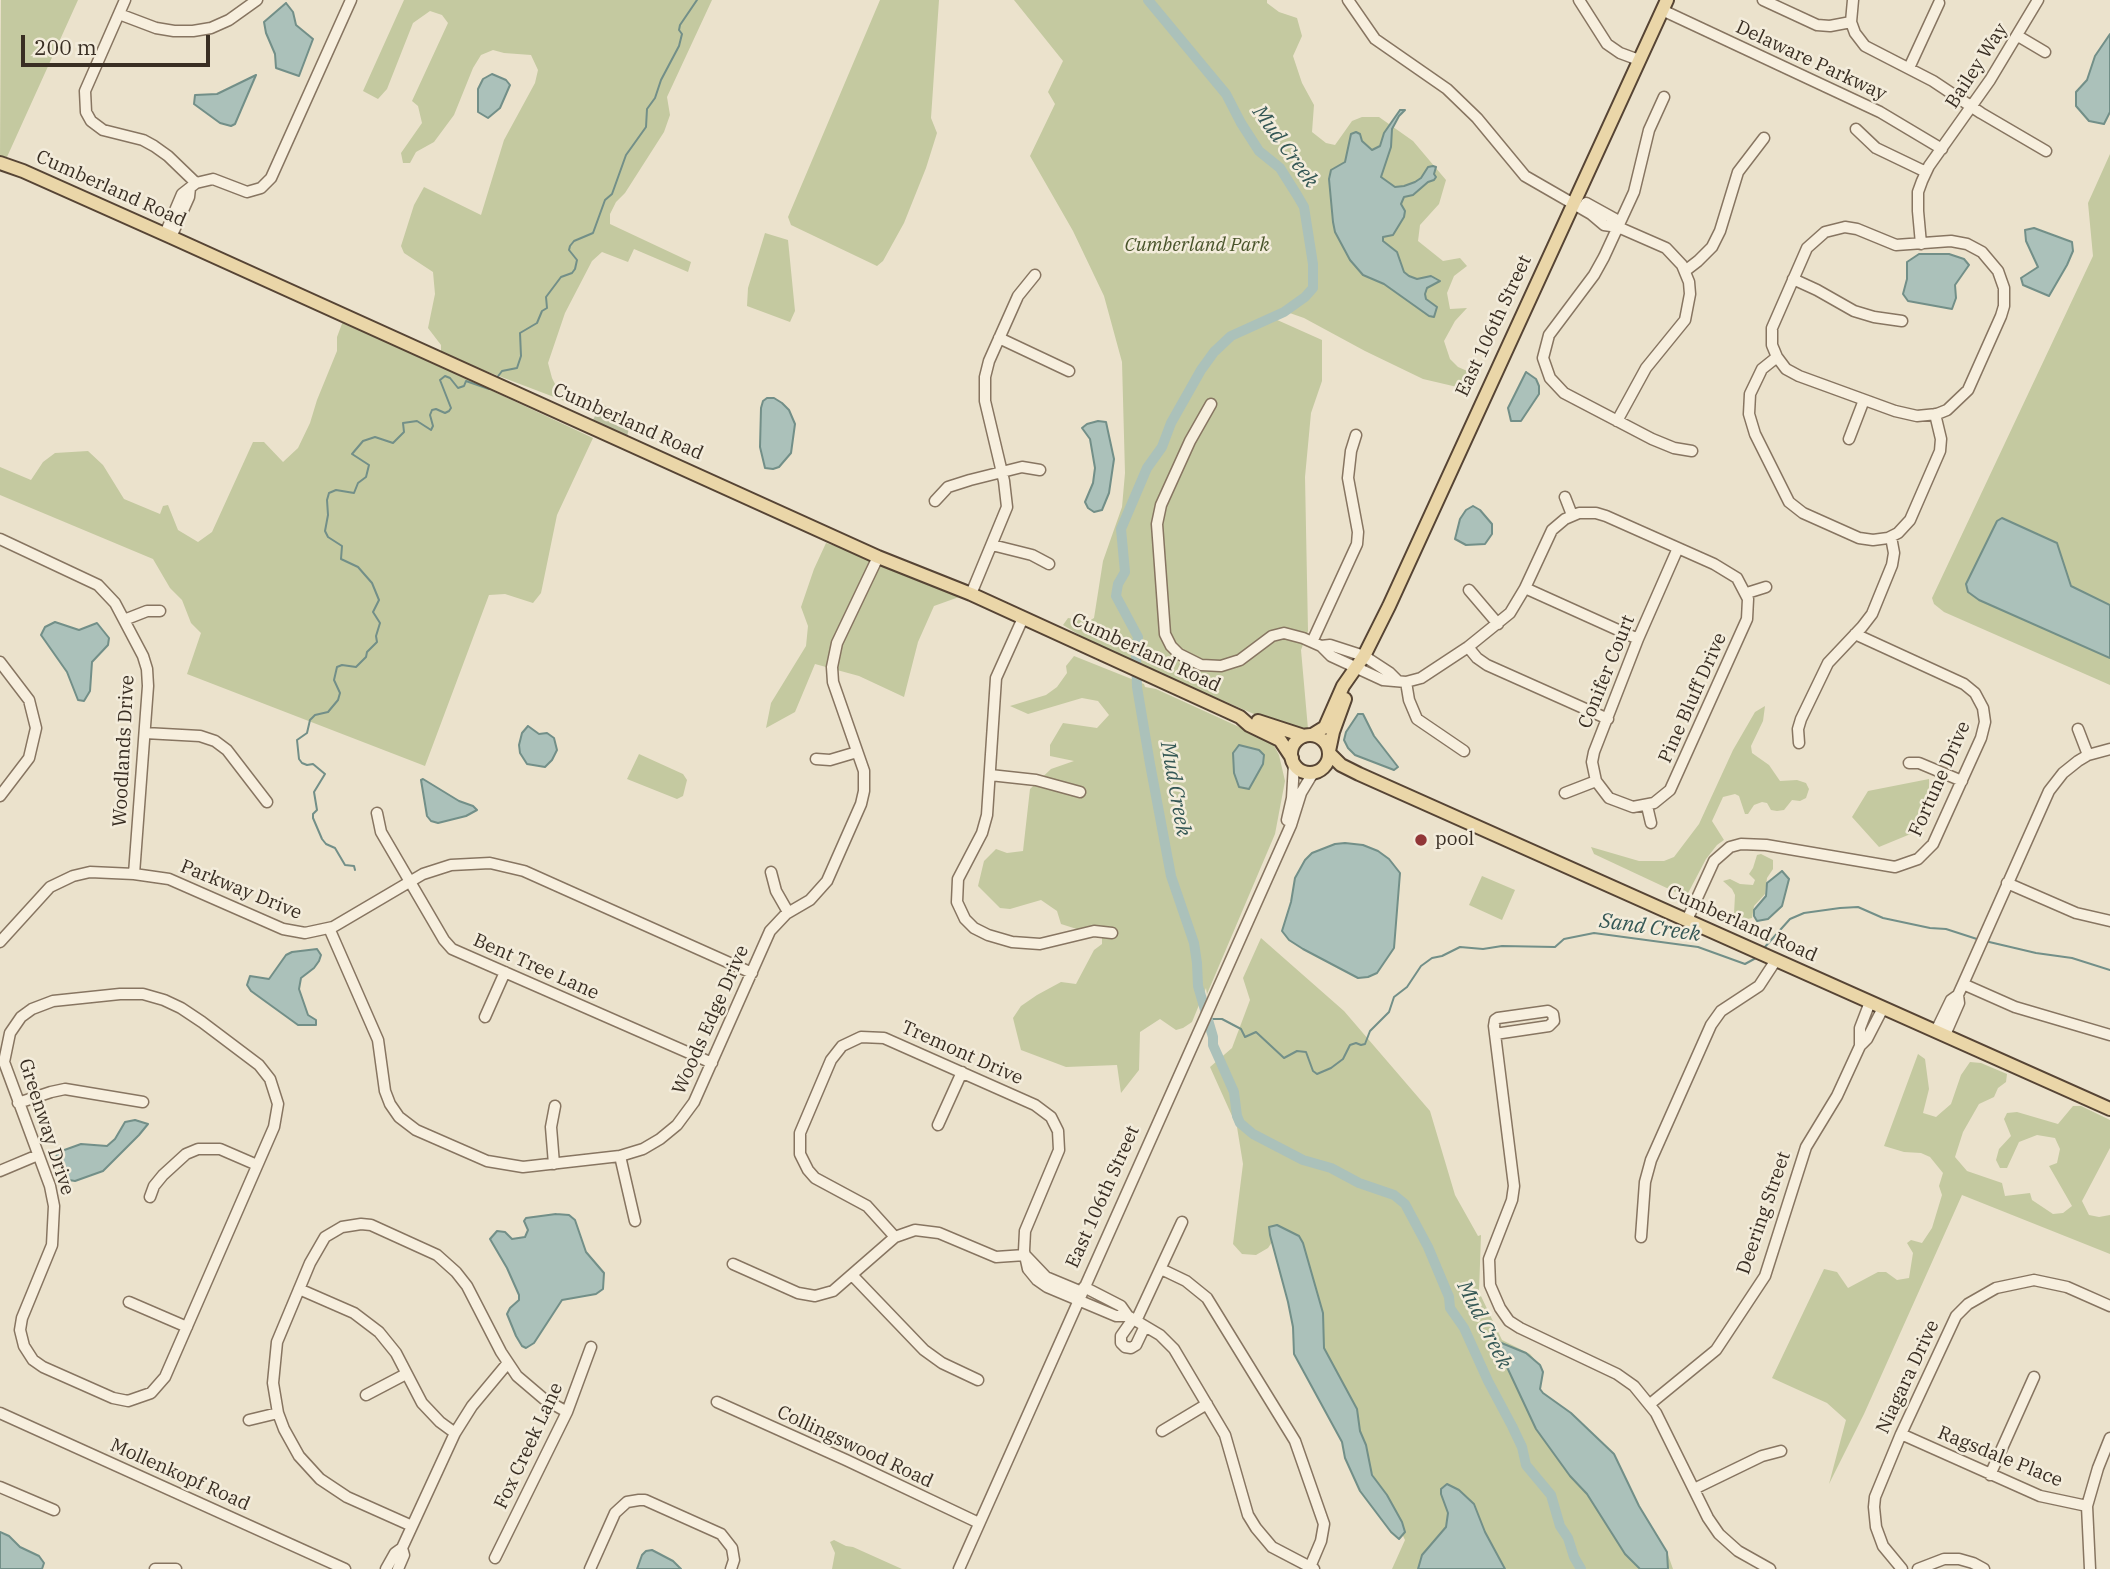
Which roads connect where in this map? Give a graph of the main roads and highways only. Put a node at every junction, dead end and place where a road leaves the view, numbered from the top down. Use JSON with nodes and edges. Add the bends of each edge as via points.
{"nodes":[{"id":1,"x":1665,"y":5,"type":"edge"},
{"id":2,"x":0,"y":163,"type":"edge"},
{"id":3,"x":1356,"y":669,"type":"junction"},
{"id":4,"x":1240,"y":717,"type":"junction"},
{"id":5,"x":1308,"y":736,"type":"junction"},
{"id":6,"x":1329,"y":752,"type":"junction"},
{"id":7,"x":1293,"y":761,"type":"junction"},
{"id":8,"x":1316,"y":771,"type":"junction"},
{"id":9,"x":1359,"y":774,"type":"junction"},
{"id":10,"x":2110,"y":1109,"type":"edge"}],
"edges":[{"from":1,"to":3,"type":"main road","name":"East 106th Street"},
{"from":2,"to":4,"type":"main road","name":"Cumberland Road"},
{"from":3,"to":5,"type":"main road","name":"East 106th Street","via":[[1343,685],[1325,727]]},
{"from":3,"to":6,"type":"main road","name":"East 106th Street"},
{"from":4,"to":5,"type":"main road","name":"Cumberland Road"},
{"from":4,"to":7,"type":"main road","name":"Cumberland Road","via":[[1280,740]]},
{"from":5,"to":6,"type":"main road","via":[[1323,740]]},
{"from":5,"to":7,"type":"main road","via":[[1292,747]]},
{"from":6,"to":8,"type":"main road","via":[[1327,763]]},
{"from":6,"to":9,"type":"main road","name":"Cumberland Road"},
{"from":7,"to":8,"type":"main road","via":[[1301,771]]},
{"from":8,"to":9,"type":"main road","name":"Cumberland Road"},
{"from":9,"to":10,"type":"main road","name":"Cumberland Road"}]}
